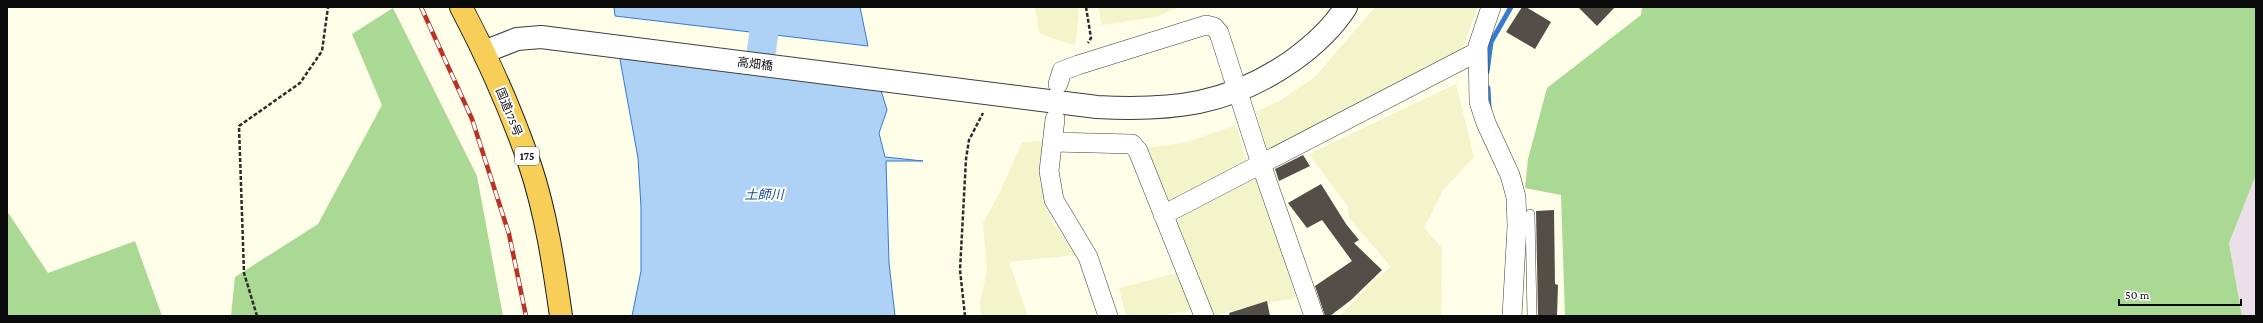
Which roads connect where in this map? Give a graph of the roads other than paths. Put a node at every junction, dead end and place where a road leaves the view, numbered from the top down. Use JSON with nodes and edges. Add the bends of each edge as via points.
{"nodes":[{"id":1,"x":461,"y":7,"type":"edge"},
{"id":2,"x":1346,"y":7,"type":"edge"},
{"id":3,"x":1491,"y":7,"type":"edge"},
{"id":4,"x":484,"y":52,"type":"junction"},
{"id":5,"x":1477,"y":52,"type":"junction"},
{"id":6,"x":1058,"y":84,"type":"dead end"},
{"id":7,"x":1236,"y":92,"type":"junction"},
{"id":8,"x":1055,"y":119,"type":"dead end"},
{"id":9,"x":1053,"y":142,"type":"junction"},
{"id":10,"x":1261,"y":164,"type":"junction"},
{"id":11,"x":1530,"y":214,"type":"dead end"},
{"id":12,"x":1163,"y":215,"type":"junction"},
{"id":13,"x":561,"y":316,"type":"edge"},
{"id":14,"x":1108,"y":316,"type":"edge"},
{"id":15,"x":1204,"y":316,"type":"edge"},
{"id":16,"x":1314,"y":316,"type":"edge"},
{"id":17,"x":1512,"y":316,"type":"edge"},
{"id":18,"x":1532,"y":316,"type":"edge"}],
"edges":[{"from":1,"to":4,"type":"highway","name":"国道175号","number":"175"},
{"from":2,"to":7,"type":"street","name":"高畑橋","via":[[1337,21],[1306,51],[1269,77]]},
{"from":3,"to":5,"type":"street"},
{"from":4,"to":7,"type":"street","name":"高畑橋","via":[[517,39],[541,38],[1097,107],[1144,109],[1196,103]]},
{"from":4,"to":13,"type":"highway","name":"国道175号","number":"175","via":[[530,166],[552,252]]},
{"from":5,"to":10,"type":"street"},
{"from":5,"to":17,"type":"street","via":[[1479,102],[1507,168],[1516,197]]},
{"from":6,"to":7,"type":"street","via":[[1062,71],[1078,65],[1206,26],[1214,26],[1219,33]]},
{"from":7,"to":10,"type":"street"},
{"from":8,"to":9,"type":"street"},
{"from":9,"to":12,"type":"street","via":[[1132,144],[1138,151]]},
{"from":9,"to":14,"type":"street","via":[[1049,171],[1054,200],[1088,258]]},
{"from":10,"to":12,"type":"street"},
{"from":10,"to":16,"type":"street"},
{"from":11,"to":18,"type":"lane"},
{"from":12,"to":15,"type":"street"}]}
